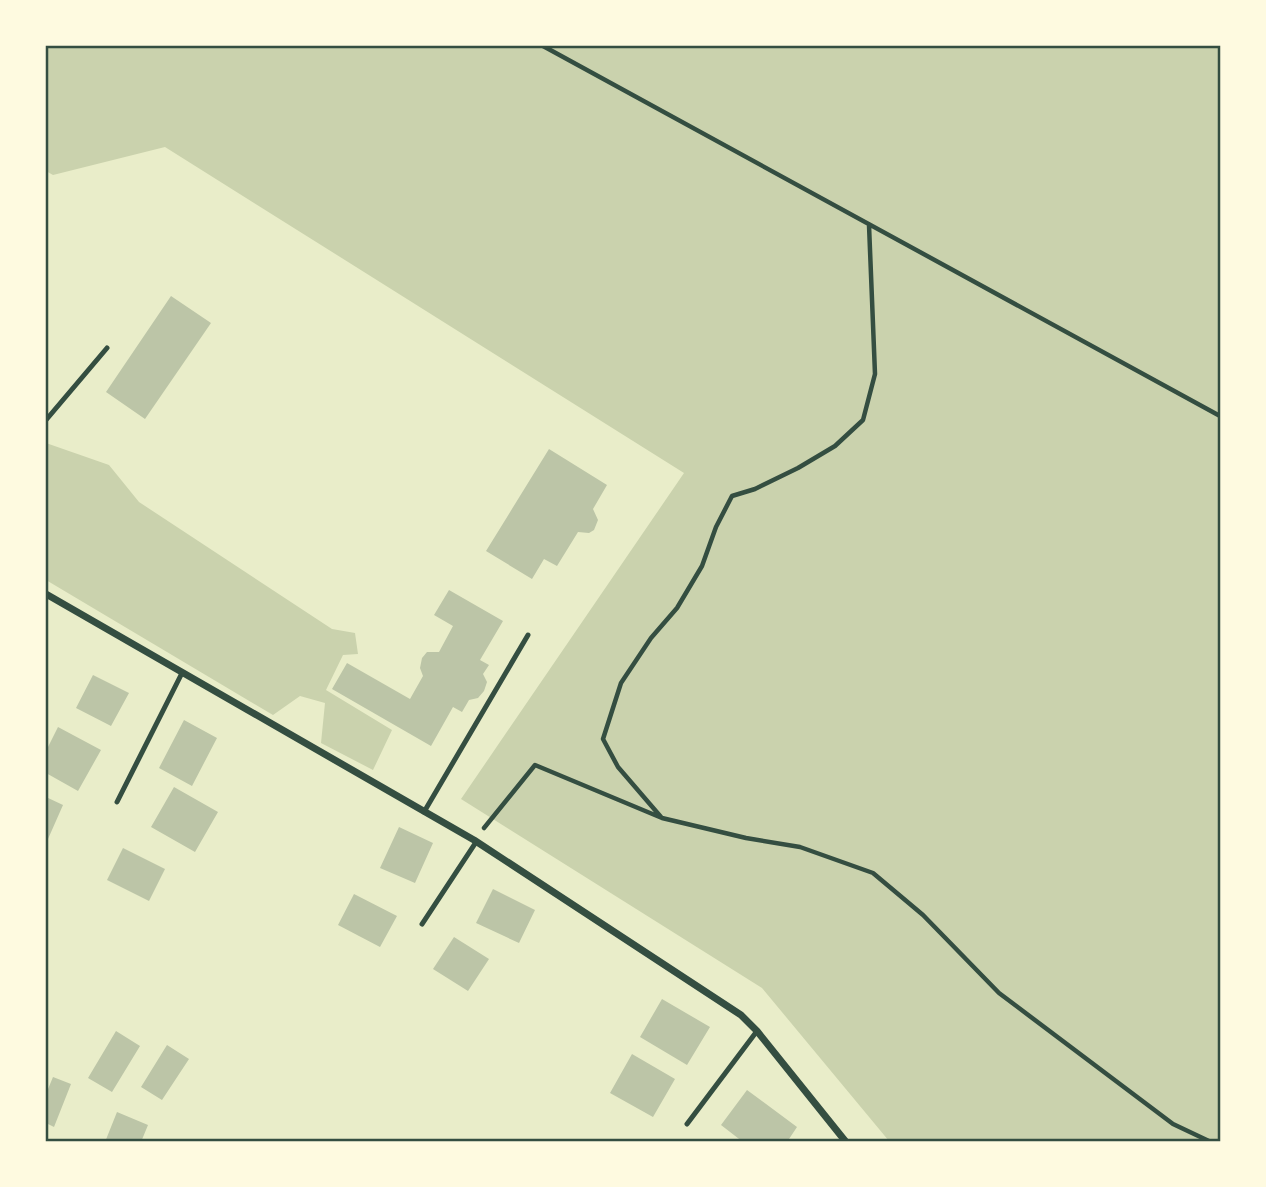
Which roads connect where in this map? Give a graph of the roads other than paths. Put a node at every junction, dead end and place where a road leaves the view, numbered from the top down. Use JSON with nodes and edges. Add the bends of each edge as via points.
{"nodes":[{"id":1,"x":107,"y":348,"type":"dead end"},
{"id":2,"x":46,"y":420,"type":"edge"},
{"id":3,"x":46,"y":594,"type":"edge"},
{"id":4,"x":528,"y":635,"type":"dead end"},
{"id":5,"x":182,"y":673,"type":"junction"},
{"id":6,"x":117,"y":802,"type":"dead end"},
{"id":7,"x":424,"y":812,"type":"junction"},
{"id":8,"x":475,"y":841,"type":"junction"},
{"id":9,"x":422,"y":924,"type":"dead end"},
{"id":10,"x":757,"y":1031,"type":"junction"},
{"id":11,"x":687,"y":1124,"type":"dead end"},
{"id":12,"x":846,"y":1142,"type":"edge"}],
"edges":[{"from":1,"to":2,"type":"lane"},
{"from":3,"to":5,"type":"street"},
{"from":4,"to":7,"type":"lane"},
{"from":5,"to":6,"type":"lane"},
{"from":5,"to":7,"type":"street"},
{"from":7,"to":8,"type":"street"},
{"from":8,"to":9,"type":"lane"},
{"from":8,"to":10,"type":"street","via":[[741,1015]]},
{"from":10,"to":11,"type":"lane"},
{"from":10,"to":12,"type":"street"}]}
